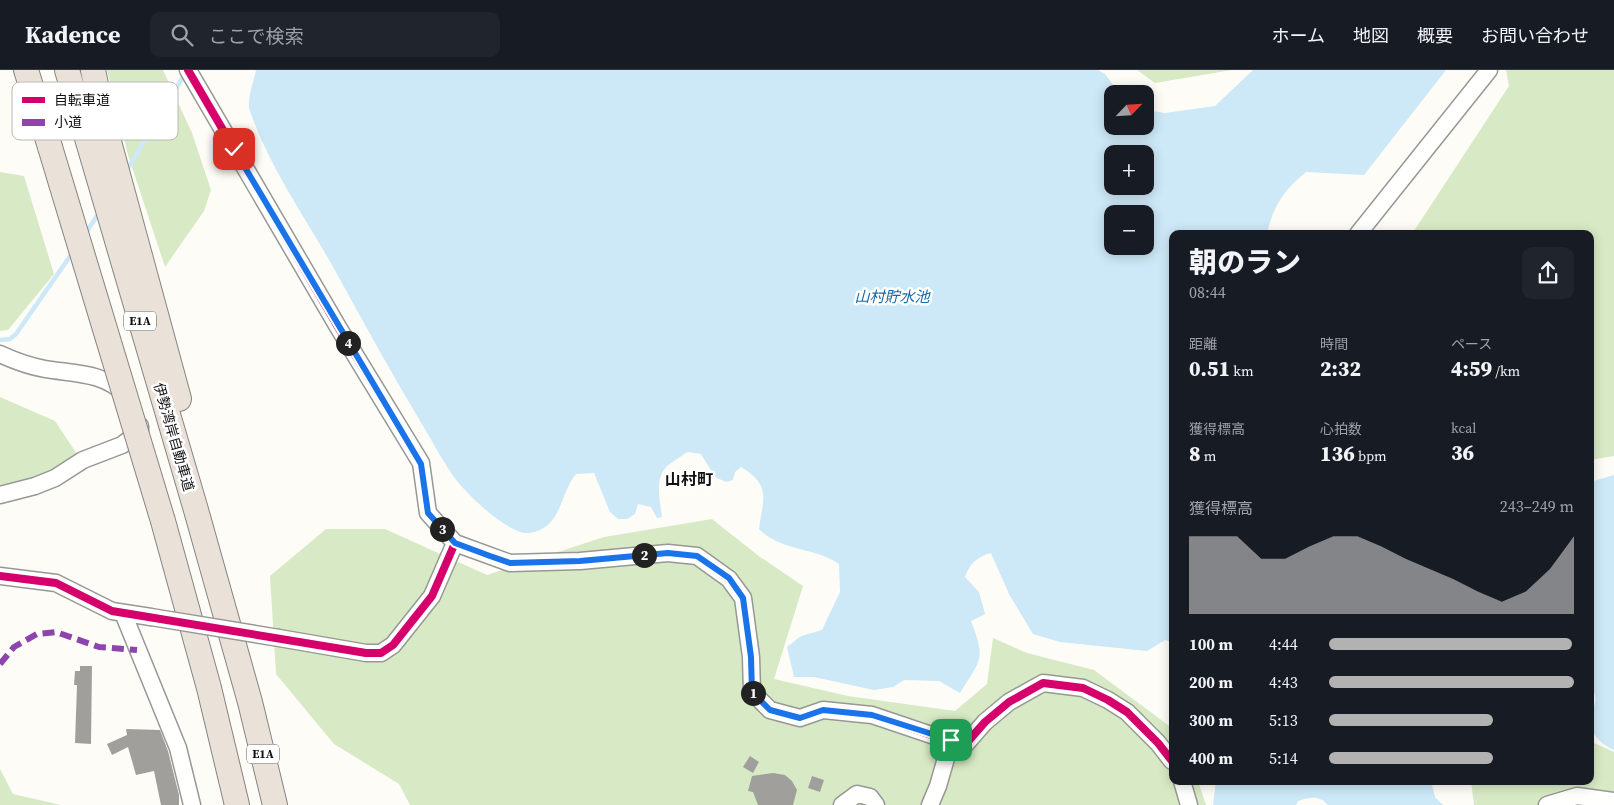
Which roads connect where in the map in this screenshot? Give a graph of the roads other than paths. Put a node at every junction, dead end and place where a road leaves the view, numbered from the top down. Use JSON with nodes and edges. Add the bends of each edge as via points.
{"nodes":[{"id":1,"x":26,"y":70,"type":"edge"},
{"id":2,"x":67,"y":70,"type":"edge"},
{"id":3,"x":188,"y":70,"type":"edge"},
{"id":4,"x":1489,"y":70,"type":"edge"},
{"id":5,"x":30,"y":82,"type":"edge"},
{"id":6,"x":72,"y":82,"type":"edge"},
{"id":7,"x":48,"y":140,"type":"edge"},
{"id":8,"x":48,"y":140,"type":"edge"},
{"id":9,"x":97,"y":140,"type":"edge"},
{"id":10,"x":50,"y":147,"type":"junction"},
{"id":11,"x":1361,"y":230,"type":"edge"},
{"id":12,"x":0,"y":354,"type":"edge"},
{"id":13,"x":0,"y":495,"type":"edge"},
{"id":14,"x":455,"y":543,"type":"junction"},
{"id":15,"x":0,"y":576,"type":"edge"},
{"id":16,"x":123,"y":613,"type":"junction"},
{"id":17,"x":951,"y":740,"type":"junction"},
{"id":18,"x":1169,"y":757,"type":"edge"},
{"id":19,"x":1183,"y":785,"type":"edge"},
{"id":20,"x":1614,"y":801,"type":"edge"},
{"id":21,"x":192,"y":805,"type":"edge"},
{"id":22,"x":238,"y":805,"type":"edge"},
{"id":23,"x":275,"y":805,"type":"edge"},
{"id":24,"x":842,"y":805,"type":"edge"},
{"id":25,"x":876,"y":805,"type":"edge"},
{"id":26,"x":930,"y":805,"type":"edge"},
{"id":27,"x":1189,"y":805,"type":"edge"},
{"id":28,"x":1547,"y":805,"type":"edge"}],
"edges":[{"from":1,"to":5,"type":"highway"},
{"from":2,"to":6,"type":"highway","name":"伊勢湾岸自動車道","number":"E1A"},
{"from":3,"to":14,"type":"street","via":[[421,464],[428,513]]},
{"from":4,"to":11,"type":"street"},
{"from":7,"to":10,"type":"highway"},
{"from":8,"to":10,"type":"highway","number":"E1A"},
{"from":9,"to":23,"type":"highway","name":"伊勢湾岸自動車道","number":"E1A","via":[[202,508]]},
{"from":10,"to":22,"type":"highway","number":"E1A","bridge":true,"via":[[163,521]]},
{"from":12,"to":13,"type":"street","via":[[45,369],[90,374],[117,386],[138,407],[141,420],[140,431],[122,445],[83,460],[55,478]]},
{"from":14,"to":16,"type":"street","bridge":true,"via":[[432,596],[394,644],[381,654]]},
{"from":14,"to":17,"type":"street","via":[[510,563],[668,553],[697,556],[729,578],[743,598],[752,692],[770,710],[800,718],[823,710],[872,715]]},
{"from":15,"to":16,"type":"street","via":[[56,583],[112,612]]},
{"from":16,"to":21,"type":"street","via":[[178,748]]},
{"from":17,"to":18,"type":"street","via":[[964,746],[1009,702],[1043,683],[1083,688],[1108,700],[1128,712]]},
{"from":17,"to":26,"type":"street"},
{"from":19,"to":27,"type":"street"},
{"from":20,"to":28,"type":"street","via":[[1577,796]]},
{"from":24,"to":25,"type":"street","via":[[857,794],[870,797]]}]}
